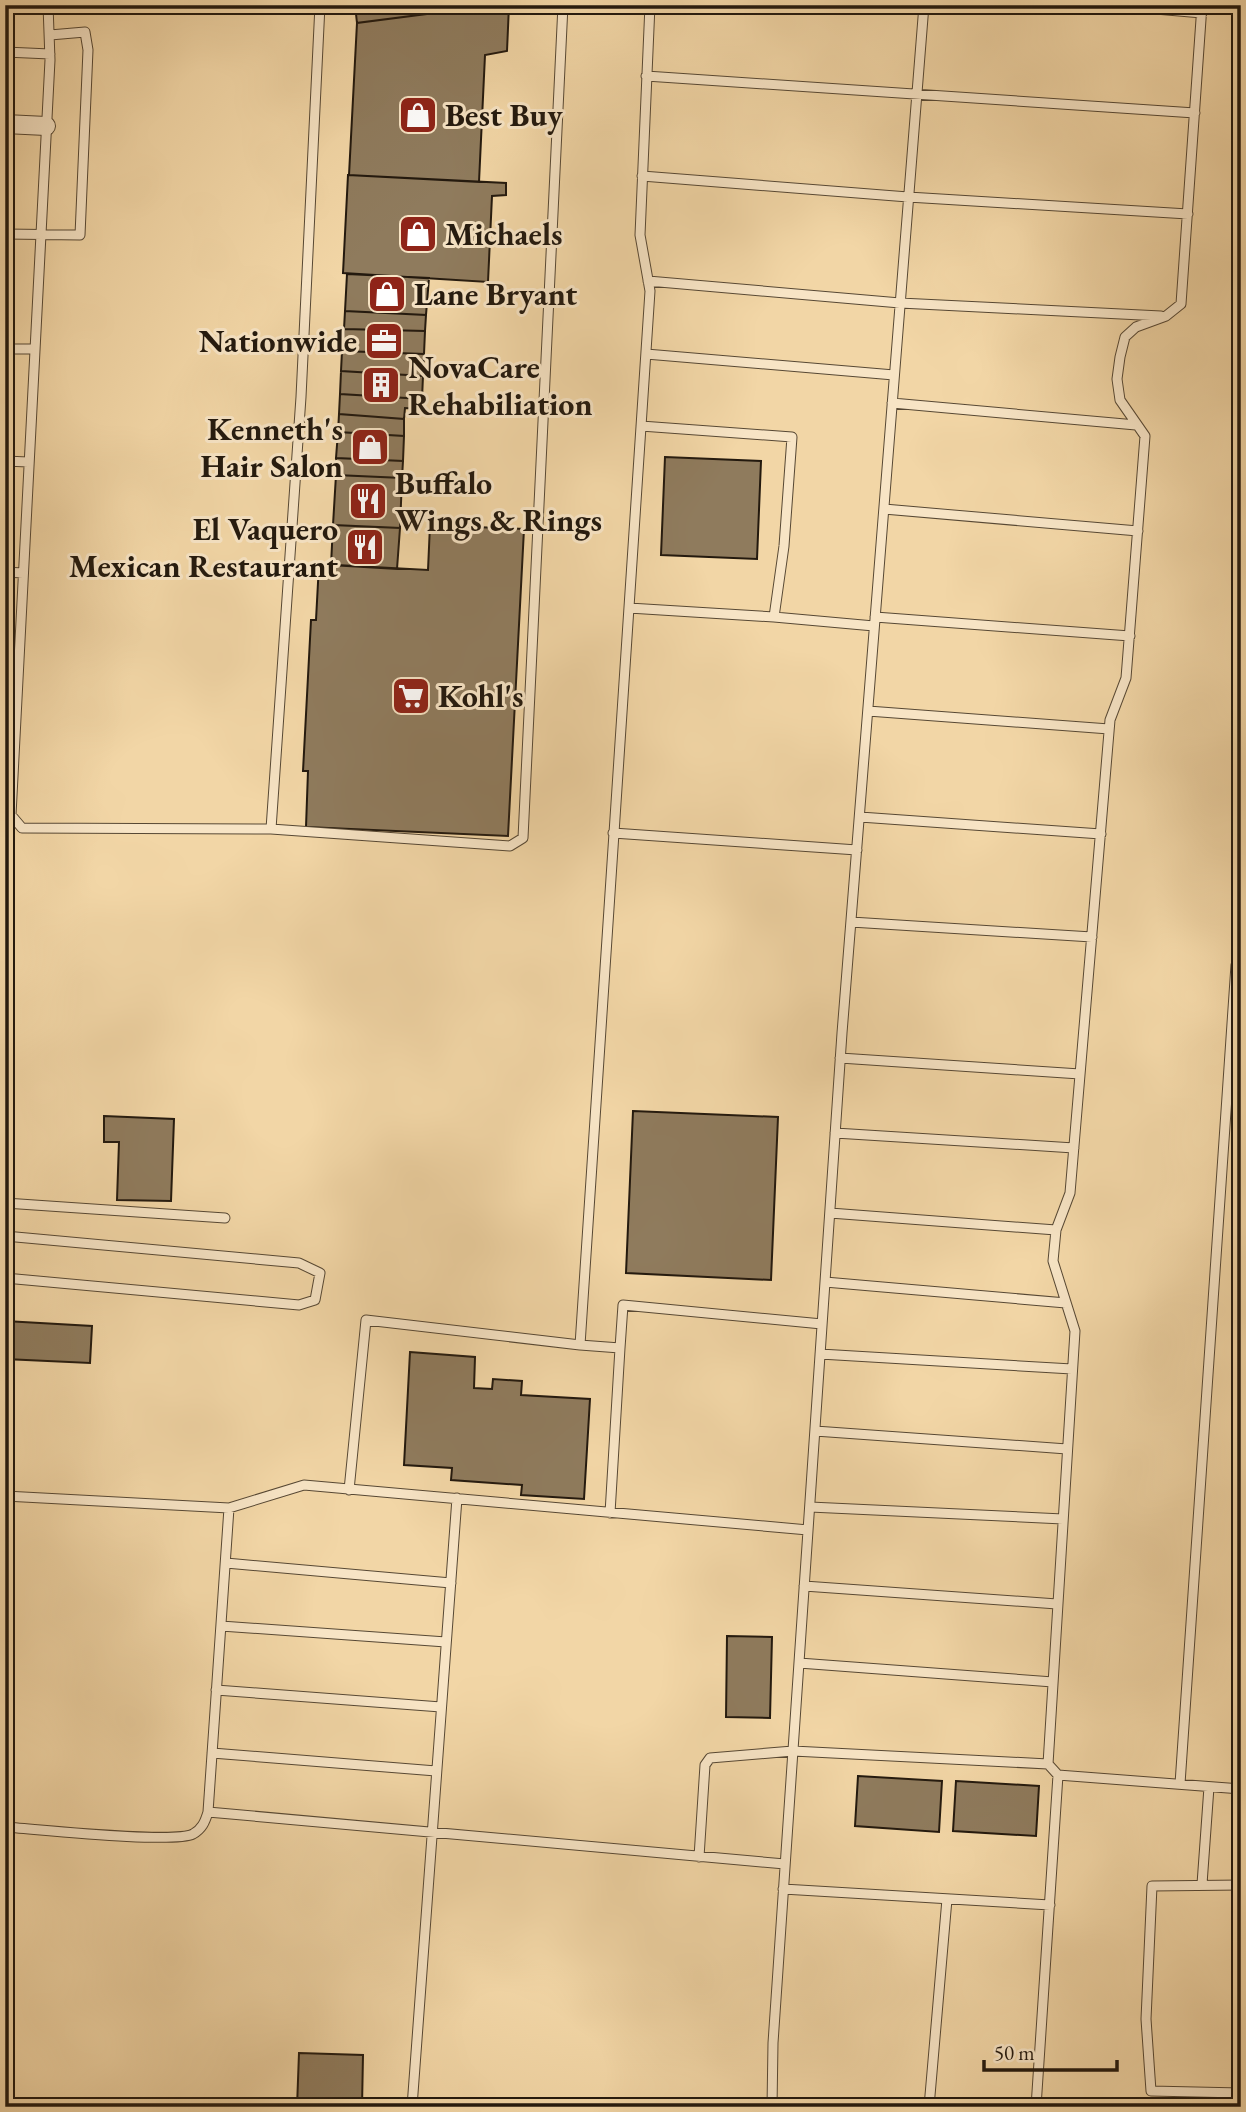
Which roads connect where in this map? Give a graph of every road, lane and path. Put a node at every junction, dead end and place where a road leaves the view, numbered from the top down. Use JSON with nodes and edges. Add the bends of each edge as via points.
{"nodes":[{"id":1,"x":48,"y":5,"type":"edge"},
{"id":2,"x":320,"y":5,"type":"edge"},
{"id":3,"x":563,"y":5,"type":"edge"},
{"id":4,"x":650,"y":5,"type":"edge"},
{"id":5,"x":924,"y":5,"type":"edge"},
{"id":6,"x":1109,"y":5,"type":"edge"},
{"id":7,"x":1202,"y":9,"type":"edge"},
{"id":8,"x":50,"y":35,"type":"junction"},
{"id":9,"x":5,"y":52,"type":"edge"},
{"id":10,"x":50,"y":54,"type":"junction"},
{"id":11,"x":646,"y":76,"type":"junction"},
{"id":12,"x":917,"y":94,"type":"junction"},
{"id":13,"x":1195,"y":113,"type":"junction"},
{"id":14,"x":5,"y":124,"type":"edge"},
{"id":15,"x":46,"y":126,"type":"junction"},
{"id":16,"x":642,"y":176,"type":"junction"},
{"id":17,"x":908,"y":197,"type":"junction"},
{"id":18,"x":1188,"y":214,"type":"junction"},
{"id":19,"x":5,"y":233,"type":"edge"},
{"id":20,"x":40,"y":234,"type":"junction"},
{"id":21,"x":648,"y":281,"type":"junction"},
{"id":22,"x":900,"y":303,"type":"junction"},
{"id":23,"x":1166,"y":316,"type":"junction"},
{"id":24,"x":5,"y":349,"type":"edge"},
{"id":25,"x":34,"y":349,"type":"junction"},
{"id":26,"x":646,"y":354,"type":"junction"},
{"id":27,"x":894,"y":375,"type":"junction"},
{"id":28,"x":892,"y":403,"type":"junction"},
{"id":29,"x":1136,"y":425,"type":"junction"},
{"id":30,"x":641,"y":426,"type":"junction"},
{"id":31,"x":5,"y":461,"type":"edge"},
{"id":32,"x":29,"y":463,"type":"junction"},
{"id":33,"x":884,"y":509,"type":"junction"},
{"id":34,"x":1138,"y":531,"type":"junction"},
{"id":35,"x":5,"y":572,"type":"edge"},
{"id":36,"x":23,"y":573,"type":"junction"},
{"id":37,"x":629,"y":608,"type":"junction"},
{"id":38,"x":774,"y":617,"type":"junction"},
{"id":39,"x":875,"y":622,"type":"junction"},
{"id":40,"x":1130,"y":636,"type":"junction"},
{"id":41,"x":868,"y":711,"type":"junction"},
{"id":42,"x":10,"y":722,"type":"edge"},
{"id":43,"x":1109,"y":729,"type":"junction"},
{"id":44,"x":9,"y":791,"type":"edge"},
{"id":45,"x":860,"y":817,"type":"junction"},
{"id":46,"x":271,"y":829,"type":"junction"},
{"id":47,"x":613,"y":833,"type":"junction"},
{"id":48,"x":1101,"y":834,"type":"junction"},
{"id":49,"x":857,"y":850,"type":"junction"},
{"id":50,"x":851,"y":922,"type":"junction"},
{"id":51,"x":1092,"y":937,"type":"junction"},
{"id":52,"x":1241,"y":966,"type":"edge"},
{"id":53,"x":840,"y":1058,"type":"junction"},
{"id":54,"x":1080,"y":1074,"type":"junction"},
{"id":55,"x":835,"y":1133,"type":"junction"},
{"id":56,"x":1074,"y":1148,"type":"junction"},
{"id":57,"x":5,"y":1203,"type":"edge"},
{"id":58,"x":830,"y":1213,"type":"junction"},
{"id":59,"x":225,"y":1218,"type":"dead end"},
{"id":60,"x":1056,"y":1230,"type":"junction"},
{"id":61,"x":5,"y":1236,"type":"edge"},
{"id":62,"x":5,"y":1278,"type":"edge"},
{"id":63,"x":825,"y":1282,"type":"junction"},
{"id":64,"x":1066,"y":1303,"type":"junction"},
{"id":65,"x":822,"y":1324,"type":"junction"},
{"id":66,"x":580,"y":1345,"type":"junction"},
{"id":67,"x":620,"y":1348,"type":"junction"},
{"id":68,"x":820,"y":1354,"type":"junction"},
{"id":69,"x":1072,"y":1369,"type":"junction"},
{"id":70,"x":815,"y":1431,"type":"junction"},
{"id":71,"x":1067,"y":1448,"type":"junction"},
{"id":72,"x":349,"y":1490,"type":"junction"},
{"id":73,"x":5,"y":1496,"type":"edge"},
{"id":74,"x":457,"y":1498,"type":"junction"},
{"id":75,"x":810,"y":1507,"type":"junction"},
{"id":76,"x":229,"y":1508,"type":"junction"},
{"id":77,"x":610,"y":1513,"type":"junction"},
{"id":78,"x":1063,"y":1519,"type":"junction"},
{"id":79,"x":808,"y":1530,"type":"junction"},
{"id":80,"x":226,"y":1563,"type":"junction"},
{"id":81,"x":451,"y":1583,"type":"junction"},
{"id":82,"x":804,"y":1586,"type":"junction"},
{"id":83,"x":1057,"y":1604,"type":"junction"},
{"id":84,"x":221,"y":1626,"type":"junction"},
{"id":85,"x":446,"y":1642,"type":"junction"},
{"id":86,"x":799,"y":1663,"type":"junction"},
{"id":87,"x":1053,"y":1682,"type":"junction"},
{"id":88,"x":216,"y":1690,"type":"junction"},
{"id":89,"x":441,"y":1707,"type":"junction"},
{"id":90,"x":793,"y":1751,"type":"junction"},
{"id":91,"x":212,"y":1753,"type":"junction"},
{"id":92,"x":1048,"y":1764,"type":"junction"},
{"id":93,"x":436,"y":1771,"type":"junction"},
{"id":94,"x":1058,"y":1775,"type":"junction"},
{"id":95,"x":1180,"y":1784,"type":"junction"},
{"id":96,"x":1209,"y":1787,"type":"junction"},
{"id":97,"x":1241,"y":1789,"type":"edge"},
{"id":98,"x":208,"y":1812,"type":"junction"},
{"id":99,"x":5,"y":1827,"type":"edge"},
{"id":100,"x":431,"y":1833,"type":"junction"},
{"id":101,"x":699,"y":1857,"type":"junction"},
{"id":102,"x":785,"y":1864,"type":"junction"},
{"id":103,"x":1202,"y":1884,"type":"junction"},
{"id":104,"x":1241,"y":1885,"type":"edge"},
{"id":105,"x":783,"y":1889,"type":"junction"},
{"id":106,"x":947,"y":1899,"type":"junction"},
{"id":107,"x":1049,"y":1905,"type":"junction"},
{"id":108,"x":1241,"y":2093,"type":"edge"},
{"id":109,"x":1035,"y":2106,"type":"edge"},
{"id":110,"x":412,"y":2107,"type":"edge"},
{"id":111,"x":772,"y":2107,"type":"edge"},
{"id":112,"x":929,"y":2107,"type":"edge"}],
"edges":[{"from":1,"to":8,"type":"lane"},
{"from":2,"to":46,"type":"lane","via":[[301,397]]},
{"from":3,"to":46,"type":"lane","via":[[523,838],[510,846]]},
{"from":4,"to":11,"type":"lane"},
{"from":5,"to":12,"type":"lane"},
{"from":6,"to":7,"type":"lane"},
{"from":7,"to":13,"type":"lane"},
{"from":8,"to":10,"type":"lane"},
{"from":8,"to":20,"type":"lane","via":[[85,32],[88,50],[80,235]]},
{"from":9,"to":10,"type":"lane"},
{"from":10,"to":15,"type":"lane"},
{"from":11,"to":12,"type":"lane"},
{"from":11,"to":16,"type":"lane"},
{"from":12,"to":13,"type":"lane"},
{"from":12,"to":17,"type":"lane"},
{"from":13,"to":18,"type":"lane"},
{"from":14,"to":15,"type":"street"},
{"from":15,"to":20,"type":"lane"},
{"from":16,"to":17,"type":"lane"},
{"from":16,"to":21,"type":"lane","via":[[640,235]]},
{"from":17,"to":18,"type":"lane"},
{"from":17,"to":22,"type":"lane"},
{"from":18,"to":23,"type":"lane","via":[[1181,304]]},
{"from":19,"to":20,"type":"lane"},
{"from":20,"to":25,"type":"lane"},
{"from":21,"to":22,"type":"lane"},
{"from":21,"to":26,"type":"lane"},
{"from":22,"to":23,"type":"lane"},
{"from":22,"to":27,"type":"lane"},
{"from":23,"to":29,"type":"lane","via":[[1136,327],[1125,337],[1120,401]]},
{"from":24,"to":25,"type":"lane"},
{"from":25,"to":32,"type":"lane"},
{"from":26,"to":27,"type":"lane"},
{"from":26,"to":30,"type":"lane"},
{"from":27,"to":28,"type":"lane"},
{"from":28,"to":29,"type":"lane"},
{"from":28,"to":33,"type":"lane"},
{"from":29,"to":34,"type":"lane","via":[[1145,436]]},
{"from":30,"to":37,"type":"lane"},
{"from":30,"to":38,"type":"lane","via":[[792,437]]},
{"from":31,"to":32,"type":"lane"},
{"from":32,"to":36,"type":"lane"},
{"from":33,"to":34,"type":"lane"},
{"from":33,"to":39,"type":"lane"},
{"from":34,"to":40,"type":"lane"},
{"from":35,"to":36,"type":"lane"},
{"from":36,"to":42,"type":"lane"},
{"from":37,"to":38,"type":"lane"},
{"from":37,"to":47,"type":"lane"},
{"from":38,"to":39,"type":"lane"},
{"from":39,"to":40,"type":"lane"},
{"from":39,"to":41,"type":"lane"},
{"from":40,"to":43,"type":"lane","via":[[1126,678]]},
{"from":41,"to":43,"type":"lane"},
{"from":41,"to":45,"type":"lane"},
{"from":42,"to":44,"type":"lane"},
{"from":43,"to":48,"type":"lane"},
{"from":44,"to":46,"type":"lane","via":[[11,815],[22,828]]},
{"from":45,"to":48,"type":"lane"},
{"from":45,"to":49,"type":"lane"},
{"from":47,"to":49,"type":"lane"},
{"from":47,"to":66,"type":"lane"},
{"from":48,"to":51,"type":"lane"},
{"from":49,"to":50,"type":"lane"},
{"from":50,"to":51,"type":"lane"},
{"from":50,"to":53,"type":"lane"},
{"from":51,"to":54,"type":"lane"},
{"from":52,"to":95,"type":"lane","via":[[1236,965]]},
{"from":53,"to":54,"type":"lane"},
{"from":53,"to":55,"type":"lane"},
{"from":54,"to":56,"type":"lane"},
{"from":55,"to":56,"type":"lane"},
{"from":55,"to":58,"type":"lane"},
{"from":56,"to":60,"type":"lane","via":[[1070,1193]]},
{"from":57,"to":59,"type":"lane"},
{"from":58,"to":60,"type":"lane"},
{"from":58,"to":63,"type":"lane"},
{"from":60,"to":64,"type":"lane","via":[[1053,1261]]},
{"from":61,"to":62,"type":"lane","via":[[299,1263],[320,1273],[315,1300],[299,1305]]},
{"from":63,"to":64,"type":"lane"},
{"from":63,"to":65,"type":"lane"},
{"from":64,"to":69,"type":"lane","via":[[1075,1331]]},
{"from":65,"to":67,"type":"lane","via":[[623,1305]]},
{"from":65,"to":68,"type":"lane"},
{"from":66,"to":67,"type":"lane"},
{"from":66,"to":72,"type":"lane","via":[[366,1320]]},
{"from":67,"to":77,"type":"lane"},
{"from":68,"to":69,"type":"lane"},
{"from":68,"to":70,"type":"lane"},
{"from":69,"to":71,"type":"lane"},
{"from":70,"to":71,"type":"lane"},
{"from":70,"to":75,"type":"lane"},
{"from":71,"to":78,"type":"lane"},
{"from":72,"to":74,"type":"lane"},
{"from":72,"to":76,"type":"lane","via":[[304,1485]]},
{"from":73,"to":76,"type":"lane"},
{"from":74,"to":77,"type":"lane"},
{"from":74,"to":81,"type":"lane"},
{"from":75,"to":78,"type":"lane"},
{"from":75,"to":79,"type":"lane"},
{"from":76,"to":80,"type":"lane"},
{"from":77,"to":79,"type":"lane"},
{"from":78,"to":83,"type":"lane"},
{"from":79,"to":82,"type":"lane"},
{"from":80,"to":81,"type":"lane"},
{"from":80,"to":84,"type":"lane"},
{"from":81,"to":85,"type":"lane"},
{"from":82,"to":83,"type":"lane"},
{"from":82,"to":86,"type":"lane"},
{"from":83,"to":87,"type":"lane"},
{"from":84,"to":85,"type":"lane"},
{"from":84,"to":88,"type":"lane"},
{"from":85,"to":89,"type":"lane"},
{"from":86,"to":87,"type":"lane"},
{"from":86,"to":90,"type":"lane"},
{"from":87,"to":92,"type":"lane"},
{"from":88,"to":89,"type":"lane"},
{"from":88,"to":91,"type":"lane"},
{"from":89,"to":93,"type":"lane"},
{"from":90,"to":92,"type":"lane"},
{"from":90,"to":101,"type":"lane","via":[[710,1758],[705,1765]]},
{"from":90,"to":102,"type":"lane"},
{"from":91,"to":93,"type":"lane"},
{"from":91,"to":98,"type":"lane"},
{"from":92,"to":94,"type":"lane"},
{"from":93,"to":100,"type":"lane"},
{"from":94,"to":95,"type":"lane"},
{"from":94,"to":107,"type":"lane"},
{"from":95,"to":96,"type":"lane"},
{"from":96,"to":97,"type":"lane"},
{"from":96,"to":103,"type":"lane"},
{"from":98,"to":99,"type":"lane","via":[[204,1825],[191,1835]]},
{"from":98,"to":100,"type":"lane"},
{"from":100,"to":101,"type":"lane"},
{"from":100,"to":110,"type":"lane"},
{"from":101,"to":102,"type":"lane"},
{"from":102,"to":105,"type":"lane"},
{"from":103,"to":104,"type":"lane"},
{"from":103,"to":108,"type":"lane","via":[[1152,1886],[1146,2019],[1151,2091]]},
{"from":105,"to":106,"type":"lane"},
{"from":105,"to":111,"type":"lane"},
{"from":106,"to":107,"type":"lane"},
{"from":106,"to":112,"type":"lane"},
{"from":107,"to":109,"type":"lane"}]}
